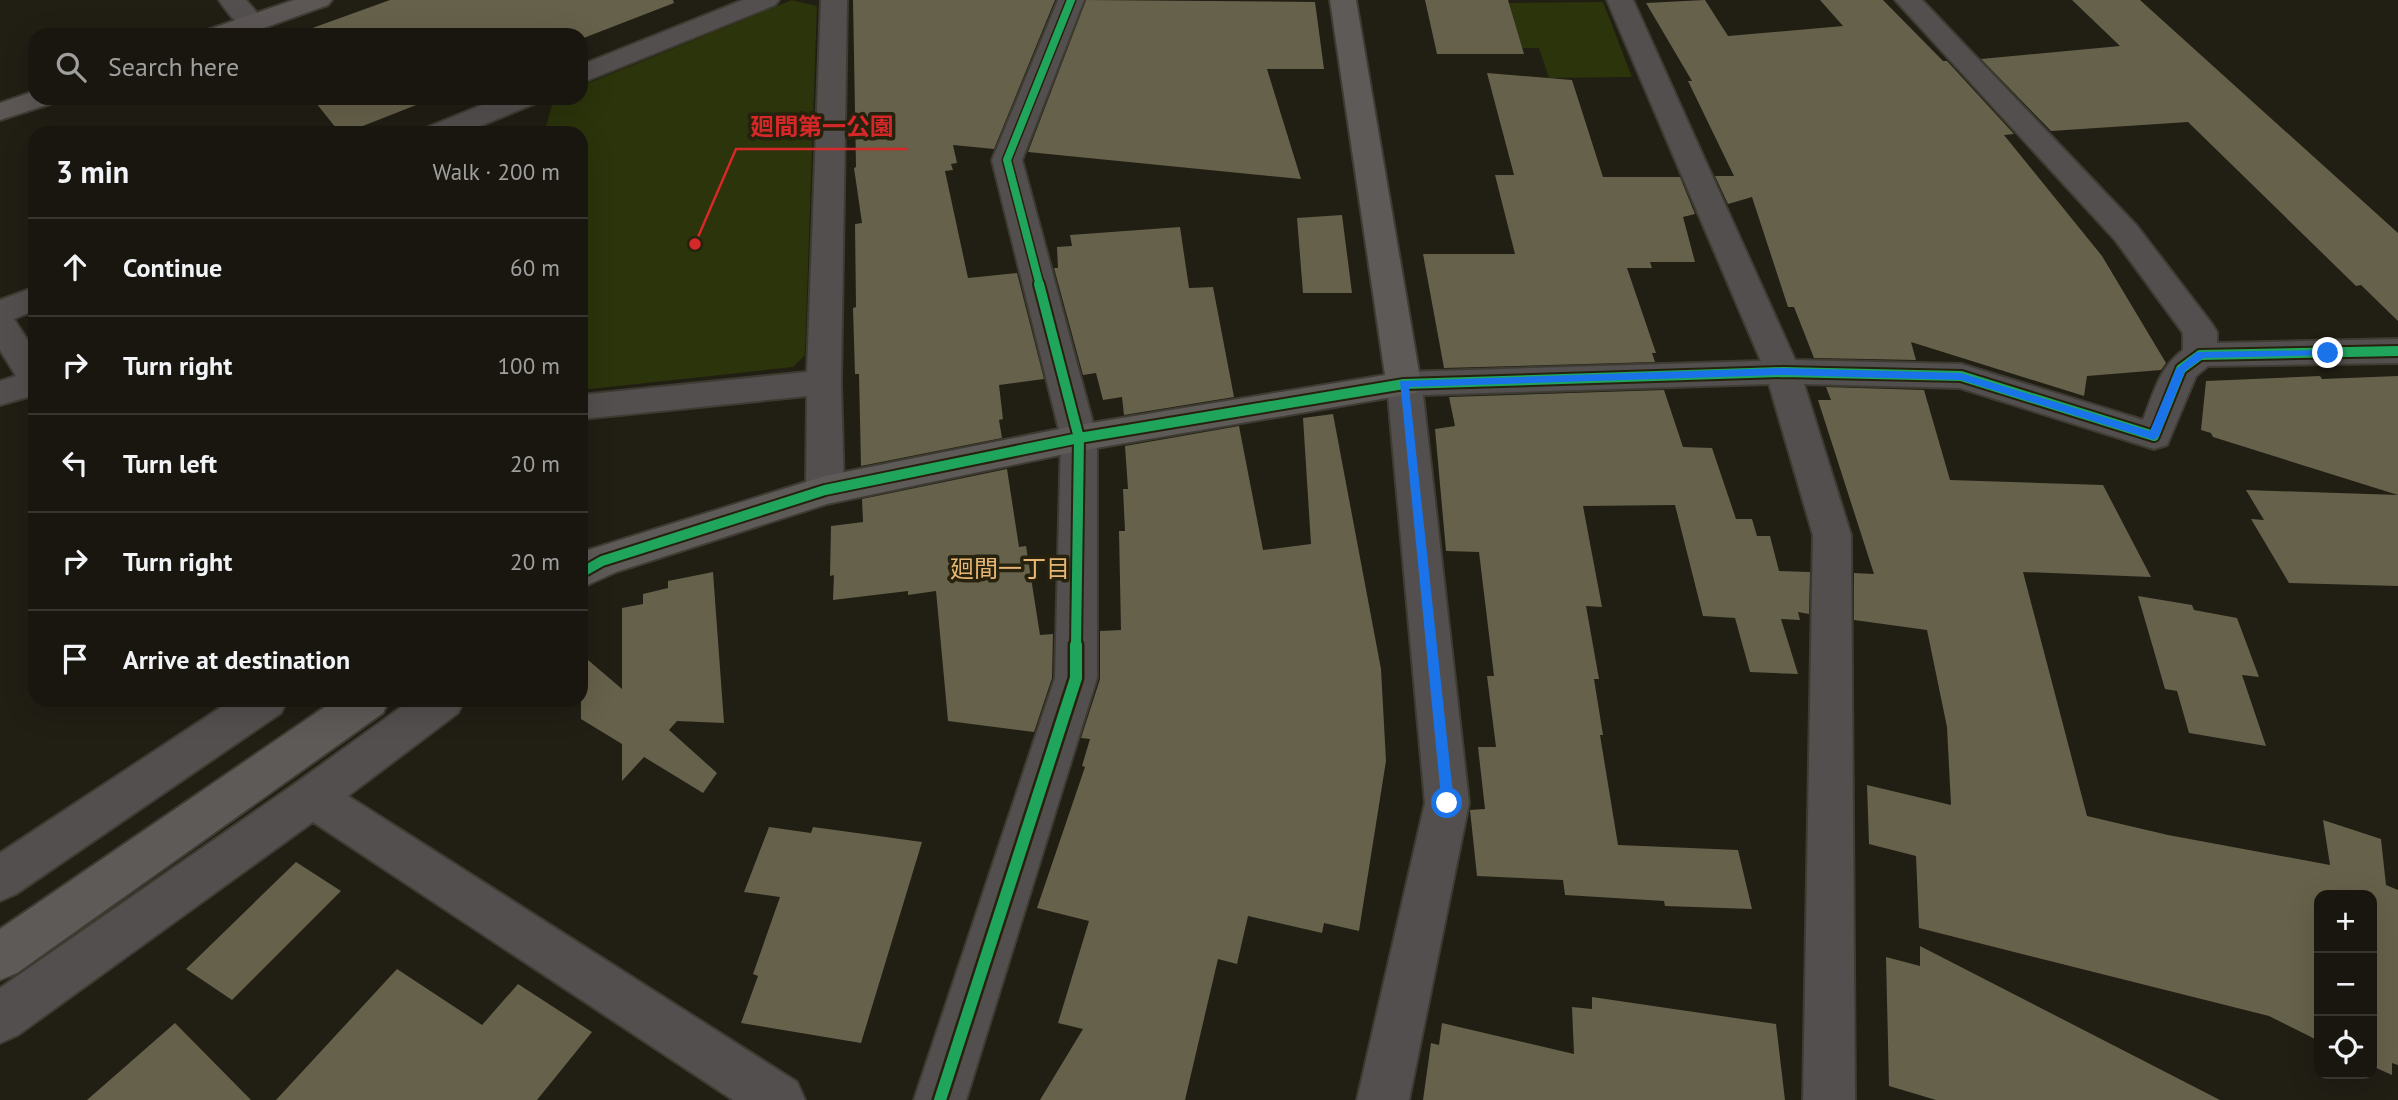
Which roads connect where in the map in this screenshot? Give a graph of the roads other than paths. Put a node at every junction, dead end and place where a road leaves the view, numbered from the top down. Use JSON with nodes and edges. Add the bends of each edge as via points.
{"nodes":[{"id":1,"x":232,"y":0,"type":"edge"},
{"id":2,"x":319,"y":0,"type":"edge"},
{"id":3,"x":766,"y":0,"type":"edge"},
{"id":4,"x":834,"y":0,"type":"edge"},
{"id":5,"x":1071,"y":0,"type":"edge"},
{"id":6,"x":1343,"y":0,"type":"edge"},
{"id":7,"x":1620,"y":0,"type":"edge"},
{"id":8,"x":1908,"y":0,"type":"edge"},
{"id":9,"x":253,"y":23,"type":"junction"},
{"id":10,"x":239,"y":28,"type":"edge"},
{"id":11,"x":588,"y":72,"type":"edge"},
{"id":12,"x":28,"y":102,"type":"edge"},
{"id":13,"x":509,"y":105,"type":"edge"},
{"id":14,"x":524,"y":105,"type":"edge"},
{"id":15,"x":0,"y":112,"type":"edge"},
{"id":16,"x":456,"y":126,"type":"edge"},
{"id":17,"x":519,"y":126,"type":"edge"},
{"id":18,"x":28,"y":301,"type":"edge"},
{"id":19,"x":0,"y":312,"type":"edge"},
{"id":20,"x":0,"y":322,"type":"edge"},
{"id":21,"x":2398,"y":351,"type":"edge"},
{"id":22,"x":2200,"y":355,"type":"junction"},
{"id":23,"x":28,"y":370,"type":"edge"},
{"id":24,"x":1783,"y":372,"type":"junction"},
{"id":25,"x":824,"y":382,"type":"junction"},
{"id":26,"x":28,"y":384,"type":"edge"},
{"id":27,"x":1404,"y":384,"type":"junction"},
{"id":28,"x":0,"y":393,"type":"edge"},
{"id":29,"x":588,"y":406,"type":"edge"},
{"id":30,"x":1079,"y":438,"type":"junction"},
{"id":31,"x":825,"y":490,"type":"junction"},
{"id":32,"x":588,"y":569,"type":"edge"},
{"id":33,"x":257,"y":707,"type":"edge"},
{"id":34,"x":358,"y":707,"type":"edge"},
{"id":35,"x":434,"y":707,"type":"edge"},
{"id":36,"x":312,"y":797,"type":"junction"},
{"id":37,"x":0,"y":879,"type":"edge"},
{"id":38,"x":0,"y":957,"type":"edge"},
{"id":39,"x":0,"y":1018,"type":"edge"},
{"id":40,"x":779,"y":1100,"type":"edge"},
{"id":41,"x":940,"y":1100,"type":"edge"},
{"id":42,"x":1383,"y":1100,"type":"edge"},
{"id":43,"x":1829,"y":1100,"type":"edge"}],
"edges":[{"from":1,"to":9,"type":"street"},
{"from":2,"to":9,"type":"main road"},
{"from":3,"to":11,"type":"street"},
{"from":4,"to":25,"type":"street"},
{"from":5,"to":30,"type":"street","via":[[1007,160]]},
{"from":6,"to":27,"type":"street"},
{"from":7,"to":24,"type":"street"},
{"from":8,"to":22,"type":"street","via":[[2126,233],[2200,332]]},
{"from":9,"to":10,"type":"main road"},
{"from":12,"to":15,"type":"main road"},
{"from":13,"to":16,"type":"street"},
{"from":14,"to":17,"type":"street"},
{"from":18,"to":19,"type":"street"},
{"from":20,"to":23,"type":"street"},
{"from":21,"to":22,"type":"street"},
{"from":22,"to":24,"type":"street","via":[[2181,369],[2154,436],[1961,376]]},
{"from":24,"to":27,"type":"street"},
{"from":24,"to":43,"type":"street","via":[[1832,535]]},
{"from":25,"to":29,"type":"street"},
{"from":25,"to":31,"type":"street"},
{"from":26,"to":28,"type":"street"},
{"from":27,"to":30,"type":"street"},
{"from":27,"to":42,"type":"street","via":[[1447,803]]},
{"from":30,"to":31,"type":"street"},
{"from":30,"to":41,"type":"street","via":[[1076,678]]},
{"from":31,"to":32,"type":"street"},
{"from":33,"to":37,"type":"street"},
{"from":34,"to":38,"type":"street"},
{"from":35,"to":36,"type":"street"},
{"from":36,"to":39,"type":"street"},
{"from":36,"to":40,"type":"street"}]}
